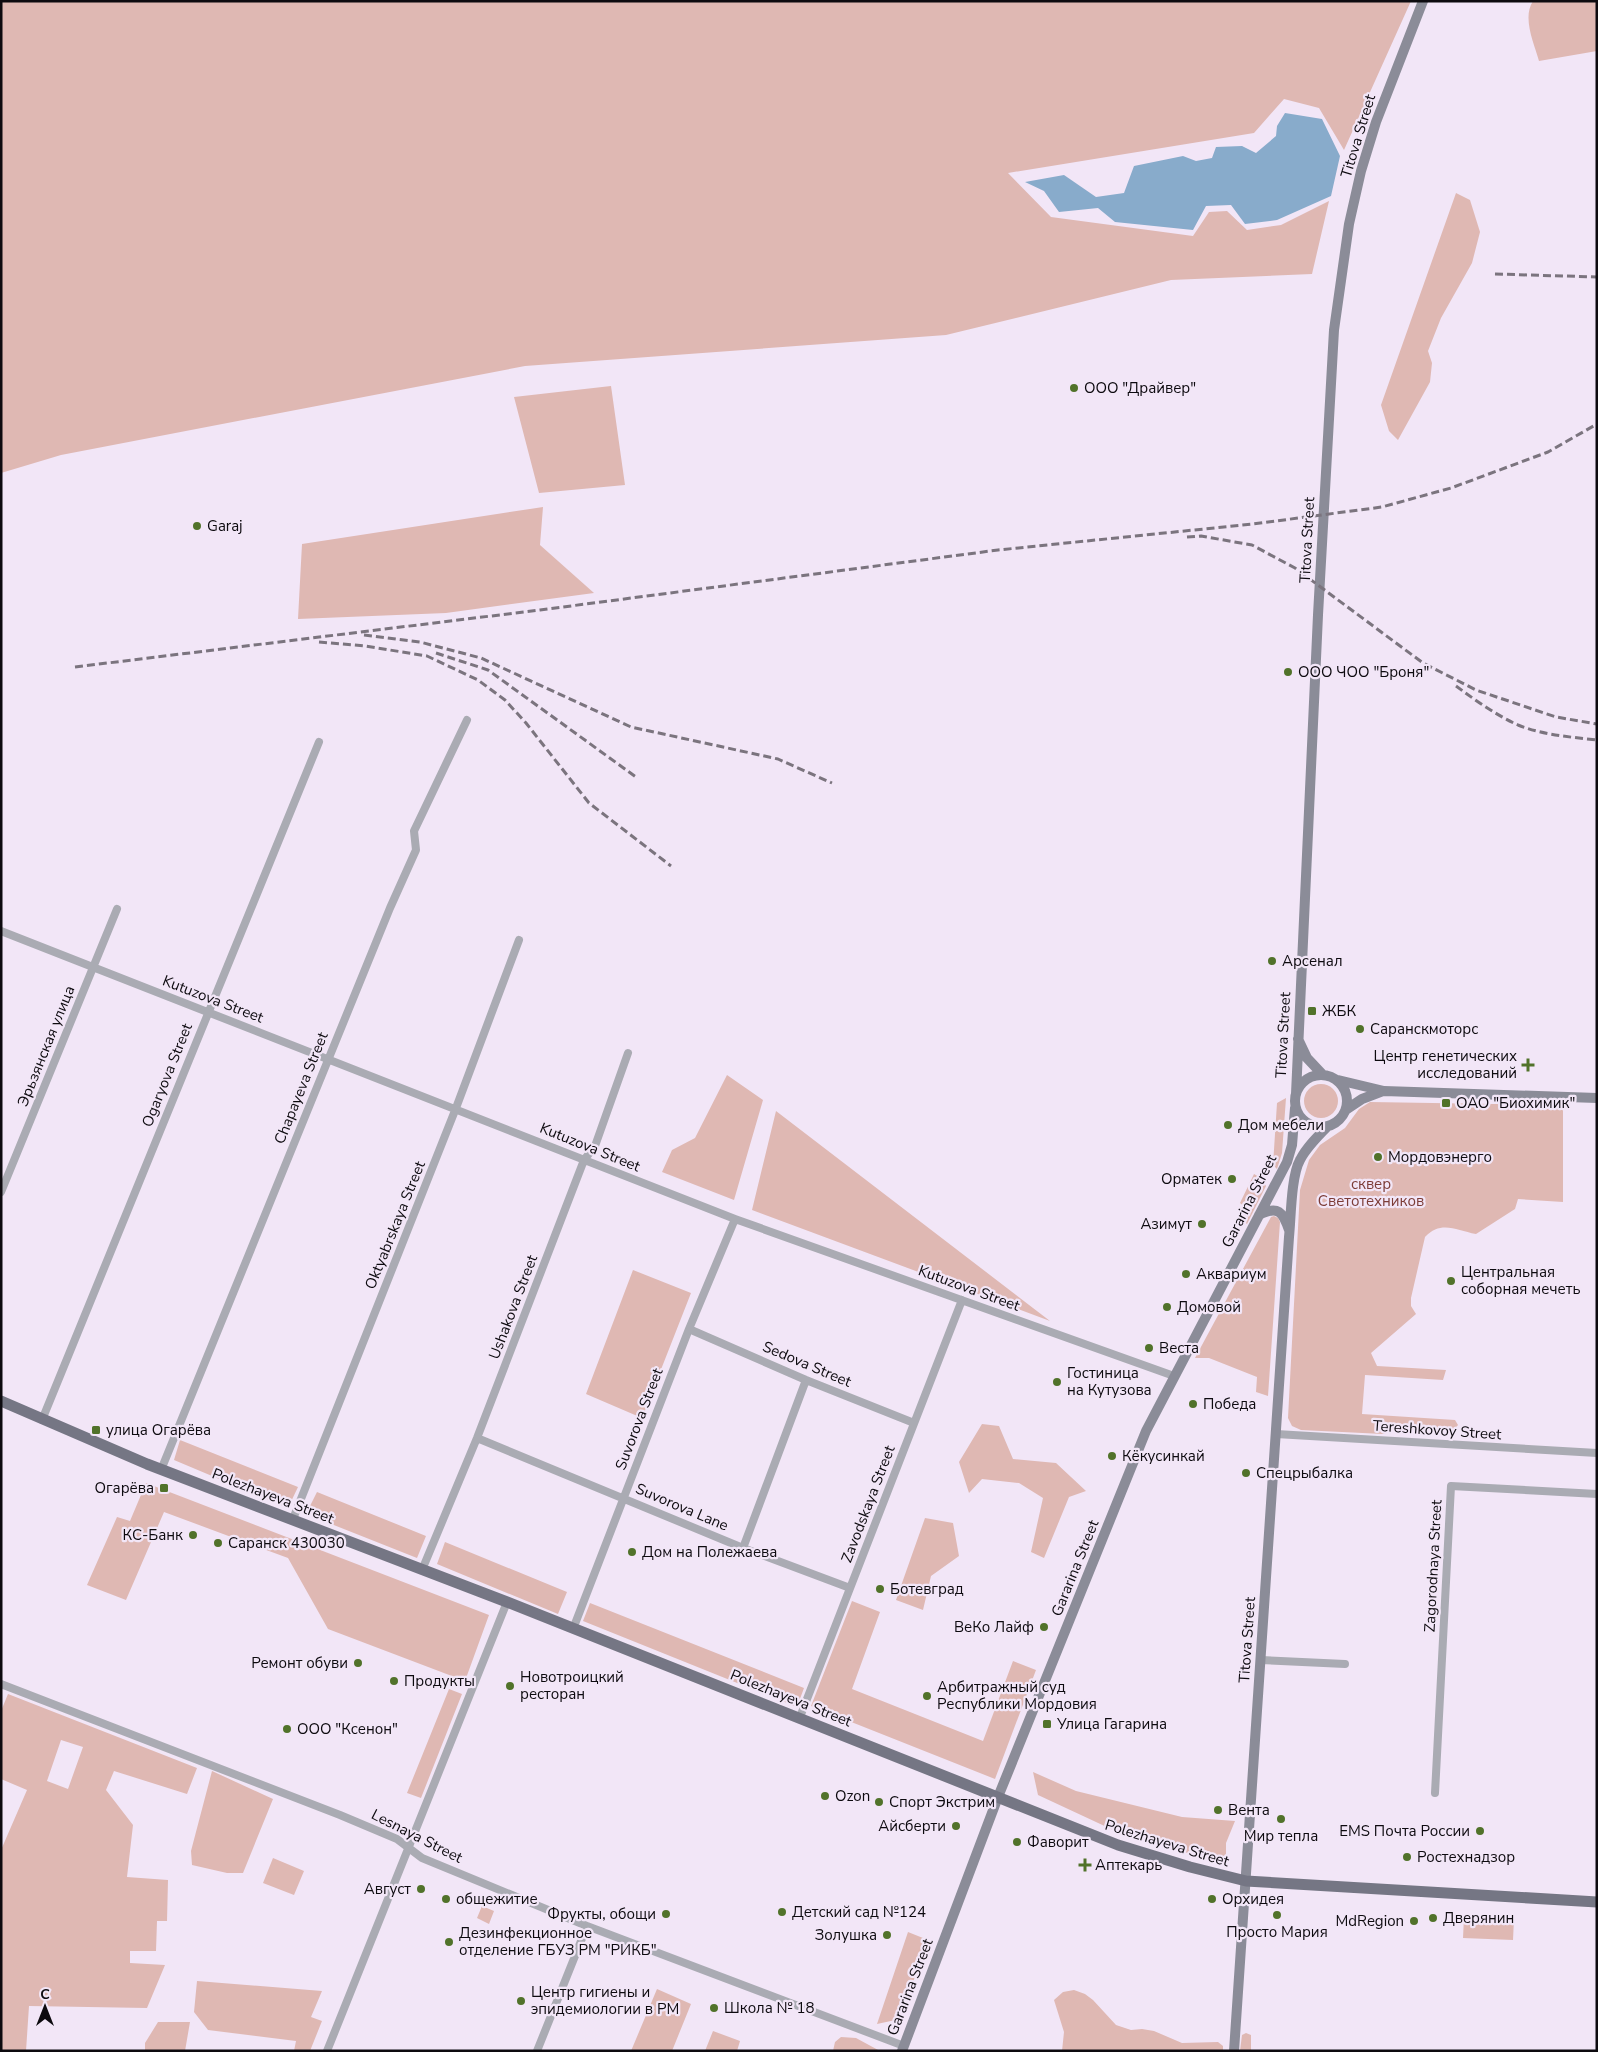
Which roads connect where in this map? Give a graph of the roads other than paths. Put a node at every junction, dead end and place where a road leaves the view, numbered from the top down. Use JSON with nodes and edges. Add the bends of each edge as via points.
{"nodes":[{"id":1,"x":1423,"y":1,"type":"edge"},
{"id":2,"x":467,"y":720,"type":"dead end"},
{"id":3,"x":319,"y":742,"type":"dead end"},
{"id":4,"x":117,"y":909,"type":"dead end"},
{"id":5,"x":1,"y":931,"type":"edge"},
{"id":6,"x":519,"y":940,"type":"dead end"},
{"id":7,"x":93,"y":967,"type":"junction"},
{"id":8,"x":207,"y":1012,"type":"junction"},
{"id":9,"x":1298,"y":1038,"type":"junction"},
{"id":10,"x":628,"y":1053,"type":"dead end"},
{"id":11,"x":328,"y":1059,"type":"junction"},
{"id":12,"x":1323,"y":1075,"type":"junction"},
{"id":13,"x":1338,"y":1080,"type":"junction"},
{"id":14,"x":1384,"y":1090,"type":"junction"},
{"id":15,"x":1296,"y":1094,"type":"junction"},
{"id":16,"x":1597,"y":1098,"type":"edge"},
{"id":17,"x":456,"y":1108,"type":"junction"},
{"id":18,"x":1295,"y":1108,"type":"junction"},
{"id":19,"x":1346,"y":1109,"type":"junction"},
{"id":20,"x":1327,"y":1127,"type":"junction"},
{"id":21,"x":1305,"y":1151,"type":"junction"},
{"id":22,"x":584,"y":1160,"type":"junction"},
{"id":23,"x":1277,"y":1180,"type":"junction"},
{"id":24,"x":1,"y":1192,"type":"edge"},
{"id":25,"x":1259,"y":1215,"type":"junction"},
{"id":26,"x":735,"y":1219,"type":"junction"},
{"id":27,"x":1289,"y":1231,"type":"junction"},
{"id":28,"x":962,"y":1300,"type":"junction"},
{"id":29,"x":689,"y":1329,"type":"junction"},
{"id":30,"x":1174,"y":1376,"type":"junction"},
{"id":31,"x":806,"y":1380,"type":"junction"},
{"id":32,"x":1,"y":1401,"type":"edge"},
{"id":33,"x":42,"y":1420,"type":"junction"},
{"id":34,"x":914,"y":1423,"type":"junction"},
{"id":35,"x":1276,"y":1434,"type":"junction"},
{"id":36,"x":477,"y":1438,"type":"junction"},
{"id":37,"x":1597,"y":1453,"type":"edge"},
{"id":38,"x":161,"y":1470,"type":"junction"},
{"id":39,"x":1597,"y":1494,"type":"edge"},
{"id":40,"x":623,"y":1498,"type":"junction"},
{"id":41,"x":293,"y":1520,"type":"junction"},
{"id":42,"x":743,"y":1548,"type":"junction"},
{"id":43,"x":422,"y":1570,"type":"junction"},
{"id":44,"x":850,"y":1588,"type":"junction"},
{"id":45,"x":507,"y":1602,"type":"junction"},
{"id":46,"x":573,"y":1629,"type":"junction"},
{"id":47,"x":1261,"y":1660,"type":"junction"},
{"id":48,"x":1345,"y":1664,"type":"dead end"},
{"id":49,"x":1,"y":1684,"type":"edge"},
{"id":50,"x":800,"y":1717,"type":"junction"},
{"id":51,"x":1435,"y":1793,"type":"dead end"},
{"id":52,"x":998,"y":1797,"type":"junction"},
{"id":53,"x":409,"y":1849,"type":"junction"},
{"id":54,"x":1246,"y":1881,"type":"junction"},
{"id":55,"x":1597,"y":1902,"type":"edge"},
{"id":56,"x":588,"y":1926,"type":"junction"},
{"id":57,"x":903,"y":2048,"type":"edge"},
{"id":58,"x":327,"y":2051,"type":"edge"},
{"id":59,"x":537,"y":2051,"type":"edge"},
{"id":60,"x":1234,"y":2051,"type":"edge"}],
"edges":[{"from":1,"to":9,"type":"main road","name":"Titova Street","via":[[1376,122],[1351,215],[1342,271],[1332,367],[1321,555]]},
{"from":2,"to":11,"type":"street","name":"Chapayeva Street","via":[[414,831],[416,850]]},
{"from":3,"to":8,"type":"street","name":"Ogaryova Street"},
{"from":4,"to":7,"type":"street","name":"Эрьзянская улица"},
{"from":5,"to":7,"type":"street","name":"Kutuzova Street"},
{"from":6,"to":17,"type":"street","name":"Oktyabrskaya Street"},
{"from":7,"to":8,"type":"street","name":"Kutuzova Street"},
{"from":7,"to":24,"type":"street","name":"Эрьзянская улица"},
{"from":8,"to":11,"type":"street","name":"Kutuzova Street"},
{"from":8,"to":33,"type":"street","name":"Ogaryova Street"},
{"from":9,"to":12,"type":"main road","via":[[1308,1058]]},
{"from":9,"to":15,"type":"main road","name":"Titova Street"},
{"from":10,"to":22,"type":"street","name":"Ushakova Street","via":[[595,1146]]},
{"from":11,"to":17,"type":"street","name":"Kutuzova Street"},
{"from":11,"to":38,"type":"street","name":"Chapayeva Street"},
{"from":12,"to":13,"type":"main road"},
{"from":12,"to":15,"type":"main road","via":[[1303,1082]]},
{"from":13,"to":14,"type":"main road"},
{"from":13,"to":19,"type":"main road","via":[[1347,1094]]},
{"from":14,"to":16,"type":"main road"},
{"from":14,"to":19,"type":"main road","via":[[1362,1098]]},
{"from":15,"to":18,"type":"main road"},
{"from":17,"to":22,"type":"street","name":"Kutuzova Street"},
{"from":17,"to":41,"type":"street","name":"Oktyabrskaya Street"},
{"from":18,"to":20,"type":"main road","via":[[1305,1122],[1315,1127]]},
{"from":18,"to":23,"type":"main road","name":"Gararina Street","via":[[1292,1145]]},
{"from":19,"to":20,"type":"main road","via":[[1339,1121]]},
{"from":20,"to":21,"type":"main road","name":"Titova Street"},
{"from":21,"to":23,"type":"main road"},
{"from":21,"to":27,"type":"main road","name":"Titova Street","via":[[1295,1175]]},
{"from":22,"to":26,"type":"street","name":"Kutuzova Street"},
{"from":22,"to":36,"type":"street","name":"Ushakova Street"},
{"from":23,"to":25,"type":"main road","name":"Gararina Street"},
{"from":25,"to":27,"type":"main road","via":[[1276,1210],[1282,1214]]},
{"from":25,"to":30,"type":"main road","name":"Gararina Street"},
{"from":26,"to":28,"type":"street","name":"Kutuzova Street"},
{"from":26,"to":29,"type":"street","name":"Suvorova Street"},
{"from":27,"to":35,"type":"main road","name":"Titova Street"},
{"from":28,"to":30,"type":"street","name":"Kutuzova Street"},
{"from":28,"to":34,"type":"street","name":"Zavodskaya Street"},
{"from":29,"to":31,"type":"street","name":"Sedova Street"},
{"from":29,"to":40,"type":"street","name":"Suvorova Street"},
{"from":30,"to":52,"type":"main road","name":"Gararina Street","via":[[1146,1431]]},
{"from":31,"to":34,"type":"street","name":"Sedova Street"},
{"from":31,"to":42,"type":"street"},
{"from":32,"to":33,"type":"main road","name":"Polezhayeva Street"},
{"from":33,"to":38,"type":"main road","name":"Polezhayeva Street"},
{"from":34,"to":44,"type":"street","name":"Zavodskaya Street"},
{"from":35,"to":37,"type":"street","name":"Tereshkovoy Street"},
{"from":35,"to":47,"type":"main road","name":"Titova Street"},
{"from":36,"to":40,"type":"street","name":"Suvorova Lane"},
{"from":36,"to":43,"type":"street","name":"Ushakova Street"},
{"from":38,"to":41,"type":"main road","name":"Polezhayeva Street"},
{"from":39,"to":51,"type":"street","name":"Zagorodnaya Street","via":[[1451,1486]]},
{"from":40,"to":42,"type":"street","name":"Suvorova Lane"},
{"from":40,"to":46,"type":"street","name":"Suvorova Street"},
{"from":41,"to":43,"type":"main road","name":"Polezhayeva Street"},
{"from":42,"to":44,"type":"street","name":"Suvorova Lane"},
{"from":43,"to":45,"type":"main road","name":"Polezhayeva Street"},
{"from":44,"to":50,"type":"street","name":"Zavodskaya Street"},
{"from":45,"to":46,"type":"main road","name":"Polezhayeva Street"},
{"from":45,"to":53,"type":"street"},
{"from":46,"to":50,"type":"main road","name":"Polezhayeva Street"},
{"from":47,"to":48,"type":"street"},
{"from":47,"to":54,"type":"main road","name":"Titova Street"},
{"from":49,"to":53,"type":"street","name":"Lesnaya Street","via":[[340,1815],[397,1839]]},
{"from":50,"to":52,"type":"main road","name":"Polezhayeva Street"},
{"from":52,"to":54,"type":"main road","name":"Polezhayeva Street","via":[[1108,1842]]},
{"from":52,"to":57,"type":"main road","name":"Gararina Street"},
{"from":53,"to":56,"type":"street","name":"Lesnaya Street","via":[[422,1858]]},
{"from":53,"to":58,"type":"street"},
{"from":54,"to":55,"type":"main road","name":"Polezhayeva Street"},
{"from":54,"to":60,"type":"main road","name":"Titova Street"},
{"from":56,"to":57,"type":"street","name":"Lesnaya Street"},
{"from":56,"to":59,"type":"street"}]}
